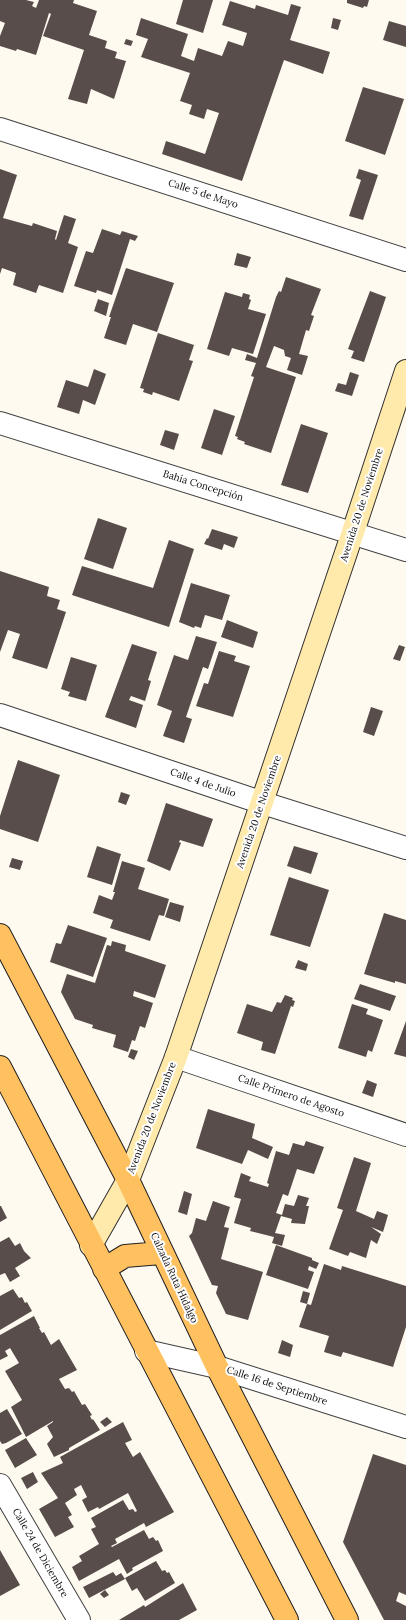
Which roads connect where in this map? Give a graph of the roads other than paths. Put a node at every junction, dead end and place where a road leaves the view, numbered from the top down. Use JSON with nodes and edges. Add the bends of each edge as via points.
{"nodes":[{"id":1,"x":0,"y":129,"type":"edge"},
{"id":2,"x":406,"y":260,"type":"edge"},
{"id":3,"x":406,"y":371,"type":"edge"},
{"id":4,"x":0,"y":423,"type":"edge"},
{"id":5,"x":353,"y":532,"type":"junction"},
{"id":6,"x":406,"y":550,"type":"edge"},
{"id":7,"x":0,"y":715,"type":"edge"},
{"id":8,"x":262,"y":803,"type":"junction"},
{"id":9,"x":406,"y":848,"type":"edge"},
{"id":10,"x":0,"y":936,"type":"edge"},
{"id":11,"x":176,"y":1057,"type":"junction"},
{"id":12,"x":0,"y":1067,"type":"edge"},
{"id":13,"x":406,"y":1135,"type":"edge"},
{"id":14,"x":128,"y":1180,"type":"junction"},
{"id":15,"x":91,"y":1245,"type":"junction"},
{"id":16,"x":161,"y":1253,"type":"junction"},
{"id":17,"x":104,"y":1269,"type":"junction"},
{"id":18,"x":146,"y":1351,"type":"junction"},
{"id":19,"x":217,"y":1367,"type":"junction"},
{"id":20,"x":406,"y":1427,"type":"edge"},
{"id":21,"x":0,"y":1485,"type":"edge"},
{"id":22,"x":79,"y":1620,"type":"edge"},
{"id":23,"x":287,"y":1620,"type":"edge"},
{"id":24,"x":347,"y":1620,"type":"edge"}],
"edges":[{"from":1,"to":2,"type":"street","name":"Calle 5 de Mayo"},
{"from":3,"to":5,"type":"main road","name":"Avenida 20 de Noviembre"},
{"from":4,"to":5,"type":"street","name":"Bahía Concepción"},
{"from":5,"to":6,"type":"street","name":"Bahía Concepción"},
{"from":5,"to":8,"type":"main road","name":"Avenida 20 de Noviembre"},
{"from":7,"to":8,"type":"street","name":"Calle 4 de Julio"},
{"from":8,"to":9,"type":"street","name":"Calle 4 de Julio"},
{"from":8,"to":11,"type":"main road","name":"Avenida 20 de Noviembre"},
{"from":10,"to":14,"type":"main road","name":"Calzada Ruta Hidalgo"},
{"from":11,"to":13,"type":"street","name":"Calle Primero de Agosto"},
{"from":11,"to":14,"type":"main road","name":"Avenida 20 de Noviembre"},
{"from":12,"to":15,"type":"main road"},
{"from":14,"to":15,"type":"main road","name":"Avenida 20 de Noviembre"},
{"from":14,"to":16,"type":"main road","name":"Calzada Ruta Hidalgo"},
{"from":15,"to":17,"type":"main road"},
{"from":16,"to":17,"type":"main road","via":[[125,1256]]},
{"from":16,"to":19,"type":"main road","name":"Calzada Ruta Hidalgo"},
{"from":17,"to":18,"type":"main road"},
{"from":18,"to":19,"type":"street","name":"Calle 16 de Septiembre"},
{"from":18,"to":23,"type":"main road"},
{"from":19,"to":20,"type":"street","name":"Calle 16 de Septiembre"},
{"from":19,"to":24,"type":"main road","name":"Calzada Ruta Hidalgo"},
{"from":21,"to":22,"type":"street","name":"Calle 24 de Diciembre"}]}
